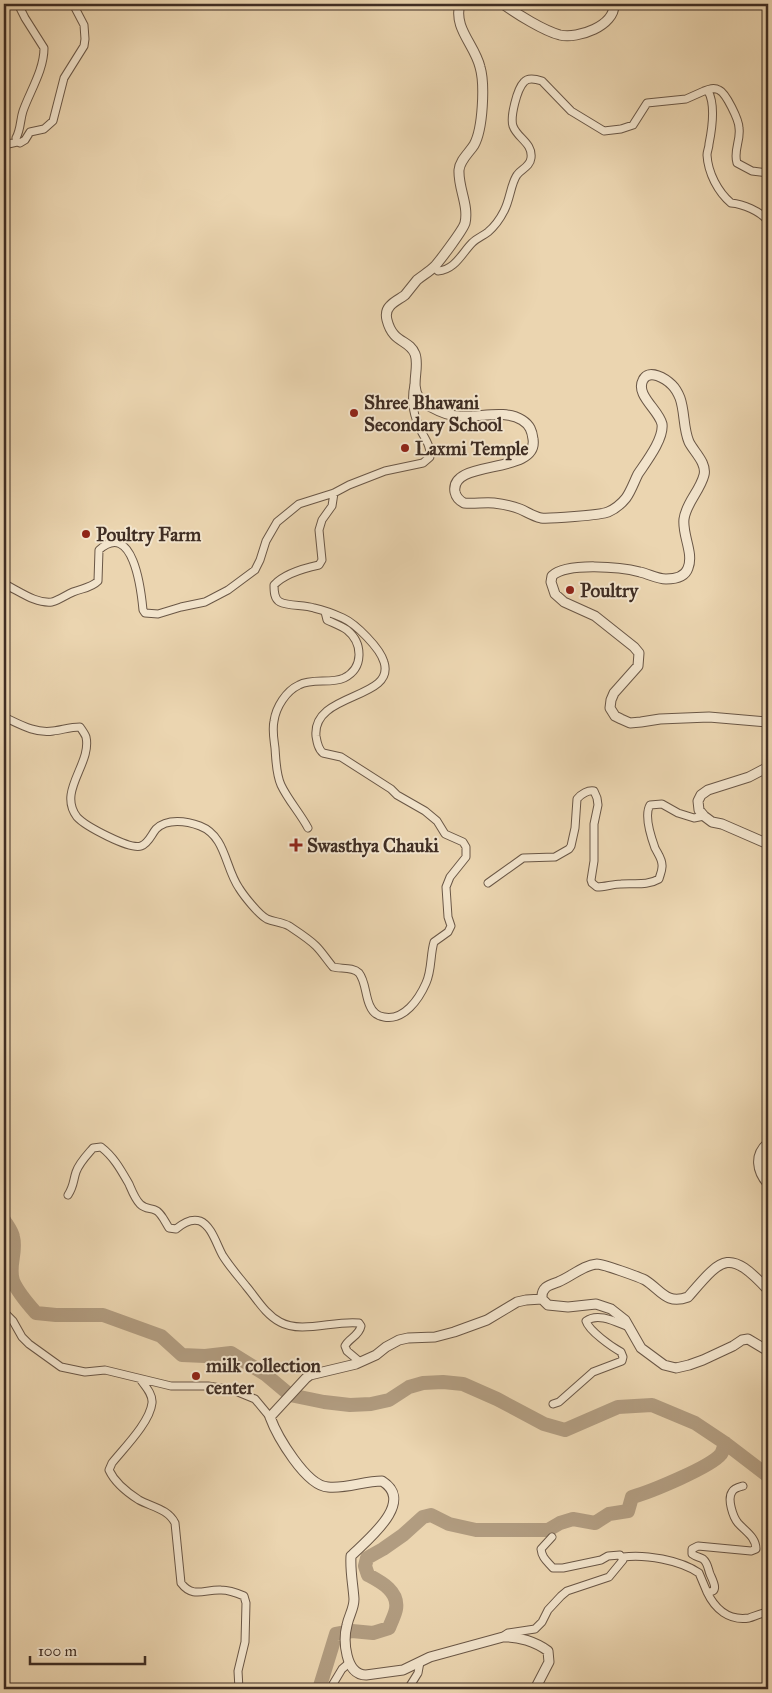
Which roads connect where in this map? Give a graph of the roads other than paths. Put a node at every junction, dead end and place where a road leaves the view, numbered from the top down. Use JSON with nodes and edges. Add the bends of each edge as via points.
{"nodes":[{"id":1,"x":18,"y":4,"type":"edge"},
{"id":2,"x":73,"y":4,"type":"edge"},
{"id":3,"x":460,"y":4,"type":"edge"},
{"id":4,"x":503,"y":4,"type":"edge"},
{"id":5,"x":614,"y":4,"type":"edge"},
{"id":6,"x":704,"y":91,"type":"junction"},
{"id":7,"x":18,"y":142,"type":"junction"},
{"id":8,"x":4,"y":145,"type":"edge"},
{"id":9,"x":768,"y":173,"type":"edge"},
{"id":10,"x":768,"y":221,"type":"edge"},
{"id":11,"x":434,"y":267,"type":"junction"},
{"id":12,"x":415,"y":380,"type":"junction"},
{"id":13,"x":334,"y":493,"type":"junction"},
{"id":14,"x":4,"y":584,"type":"edge"},
{"id":15,"x":325,"y":612,"type":"junction"},
{"id":16,"x":4,"y":717,"type":"edge"},
{"id":17,"x":768,"y":722,"type":"edge"},
{"id":18,"x":768,"y":767,"type":"edge"},
{"id":19,"x":704,"y":816,"type":"junction"},
{"id":20,"x":308,"y":828,"type":"dead end"},
{"id":21,"x":768,"y":844,"type":"edge"},
{"id":22,"x":488,"y":883,"type":"dead end"},
{"id":23,"x":768,"y":1143,"type":"edge"},
{"id":24,"x":768,"y":1184,"type":"edge"},
{"id":25,"x":68,"y":1195,"type":"dead end"},
{"id":26,"x":768,"y":1290,"type":"edge"},
{"id":27,"x":542,"y":1299,"type":"junction"},
{"id":28,"x":4,"y":1312,"type":"edge"},
{"id":29,"x":628,"y":1327,"type":"junction"},
{"id":30,"x":768,"y":1351,"type":"edge"},
{"id":31,"x":360,"y":1362,"type":"junction"},
{"id":32,"x":140,"y":1379,"type":"junction"},
{"id":33,"x":554,"y":1404,"type":"dead end"},
{"id":34,"x":270,"y":1417,"type":"junction"},
{"id":35,"x":742,"y":1486,"type":"dead end"},
{"id":36,"x":552,"y":1537,"type":"dead end"},
{"id":37,"x":622,"y":1557,"type":"junction"},
{"id":38,"x":707,"y":1592,"type":"junction"},
{"id":39,"x":768,"y":1612,"type":"edge"},
{"id":40,"x":503,"y":1637,"type":"junction"},
{"id":41,"x":420,"y":1662,"type":"junction"},
{"id":42,"x":349,"y":1663,"type":"junction"},
{"id":43,"x":239,"y":1689,"type":"edge"},
{"id":44,"x":330,"y":1689,"type":"edge"},
{"id":45,"x":408,"y":1689,"type":"edge"},
{"id":46,"x":535,"y":1689,"type":"edge"}],
"edges":[{"from":1,"to":7,"type":"street","via":[[44,48],[41,66],[22,116],[16,138]]},
{"from":2,"to":7,"type":"street","via":[[84,25],[84,46],[64,78],[53,121],[44,129],[33,130],[25,140]]},
{"from":3,"to":11,"type":"street","via":[[461,28],[477,57],[482,75],[480,126],[475,144],[459,168],[465,206],[464,224]]},
{"from":4,"to":5,"type":"street","via":[[563,36],[599,28],[611,17]]},
{"from":6,"to":9,"type":"street","via":[[719,89],[733,111],[740,129],[737,163],[752,171]]},
{"from":6,"to":10,"type":"street","via":[[708,91],[712,102],[707,154],[717,188],[730,203],[741,204]]},
{"from":6,"to":11,"type":"street","via":[[686,99],[647,103],[633,125],[604,131],[571,111],[542,81],[523,82],[512,119],[514,128],[528,146],[531,160],[517,175],[497,223],[472,243],[453,265],[444,271]]},
{"from":7,"to":8,"type":"street"},
{"from":11,"to":12,"type":"street","via":[[387,310],[390,331],[415,354]]},
{"from":12,"to":13,"type":"street","via":[[413,404],[417,423],[429,443],[430,457],[423,464],[363,478]]},
{"from":12,"to":17,"type":"street","via":[[418,398],[438,412],[460,416],[513,417],[521,419],[532,431],[534,443],[528,455],[472,471],[460,478],[455,484],[455,494],[460,501],[495,503],[551,519],[608,512],[621,503],[650,457],[662,427],[641,388],[643,380],[656,375],[668,381],[679,395],[686,436],[703,462],[705,472],[686,508],[684,519],[688,568],[675,579],[664,579],[615,568],[576,568],[555,572],[552,588],[564,602],[594,616],[634,646],[638,653],[638,666],[611,700],[610,708],[615,716],[630,722],[709,717]]},
{"from":13,"to":14,"type":"street","via":[[299,504],[284,514],[266,541],[255,570],[205,602],[158,614],[145,613],[137,570],[129,553],[118,542],[106,544],[99,550],[98,581],[51,602],[32,598]]},
{"from":13,"to":15,"type":"street","via":[[332,506],[319,530],[322,560],[319,565],[299,570],[274,585],[275,598],[280,602]]},
{"from":15,"to":16,"type":"street","via":[[344,618],[362,633],[380,654],[385,670],[383,678],[374,686],[346,699],[322,716],[316,726],[320,751],[345,759],[415,804],[437,821],[445,834],[463,842],[466,847],[466,857],[446,887],[448,932],[434,942],[427,982],[400,1016],[384,1017],[374,1012],[358,973],[333,967],[317,946],[286,924],[263,916],[239,888],[226,856],[212,834],[202,826],[177,821],[164,824],[138,847],[102,834],[80,821],[75,814],[71,790],[86,749],[86,736],[80,727],[42,731]]},
{"from":15,"to":20,"type":"street","via":[[327,620],[353,636],[359,646],[358,663],[344,678],[300,684],[294,688],[285,695],[274,722],[277,774]]},
{"from":18,"to":19,"type":"street","via":[[701,795],[699,810]]},
{"from":19,"to":21,"type":"street"},
{"from":19,"to":22,"type":"street","via":[[694,818],[662,804],[650,805],[647,816],[662,862],[659,879],[652,883],[597,887],[591,880],[597,798],[590,790],[577,799],[574,835],[569,849],[555,857],[522,858]]},
{"from":23,"to":24,"type":"street","via":[[758,1161]]},
{"from":25,"to":31,"type":"street","via":[[73,1188],[76,1171],[93,1148],[100,1147],[117,1163],[141,1205],[160,1213],[169,1228],[176,1229],[187,1221],[201,1222],[206,1226],[236,1276],[258,1303],[280,1322],[290,1326],[359,1323],[360,1330],[345,1346]]},
{"from":26,"to":27,"type":"street","via":[[740,1264],[728,1262],[706,1275],[688,1298],[674,1300],[644,1280],[597,1264],[546,1286]]},
{"from":27,"to":29,"type":"street","via":[[548,1305],[568,1307],[596,1304],[611,1309],[625,1320]]},
{"from":27,"to":31,"type":"street","via":[[517,1302],[487,1320],[454,1332],[399,1340]]},
{"from":28,"to":32,"type":"street","via":[[29,1344],[61,1367],[85,1372],[105,1370]]},
{"from":29,"to":30,"type":"street","via":[[641,1348],[664,1365],[676,1368],[690,1366],[742,1340],[748,1339]]},
{"from":29,"to":33,"type":"street","via":[[600,1317],[586,1321],[624,1357],[622,1361],[593,1372]]},
{"from":31,"to":34,"type":"street","via":[[310,1375]]},
{"from":32,"to":34,"type":"street","via":[[171,1386],[233,1390],[255,1399]]},
{"from":32,"to":43,"type":"street","via":[[149,1390],[152,1402],[149,1414],[109,1470],[113,1478],[139,1500],[172,1516],[181,1583],[186,1590],[193,1593],[223,1590],[244,1596],[245,1642],[238,1671]]},
{"from":34,"to":42,"type":"street","via":[[306,1474],[320,1485],[326,1488],[382,1481],[393,1494],[392,1510],[387,1519],[351,1556],[354,1600],[346,1637]]},
{"from":35,"to":38,"type":"street","via":[[732,1492],[731,1504],[737,1522],[754,1540],[756,1549],[694,1547],[692,1554],[707,1564],[715,1586],[713,1591]]},
{"from":36,"to":37,"type":"street","via":[[541,1549],[541,1554],[553,1568],[608,1556]]},
{"from":37,"to":38,"type":"street","via":[[646,1556],[684,1565],[699,1573]]},
{"from":37,"to":40,"type":"street","via":[[622,1562],[609,1577],[561,1596],[535,1630],[508,1633]]},
{"from":38,"to":39,"type":"street","via":[[722,1613],[730,1616],[748,1618]]},
{"from":40,"to":41,"type":"street"},
{"from":40,"to":46,"type":"street","via":[[535,1643],[548,1651],[549,1662]]},
{"from":41,"to":42,"type":"street","via":[[403,1670],[366,1675],[353,1672]]},
{"from":41,"to":45,"type":"street","via":[[418,1673]]},
{"from":42,"to":44,"type":"street"}]}
